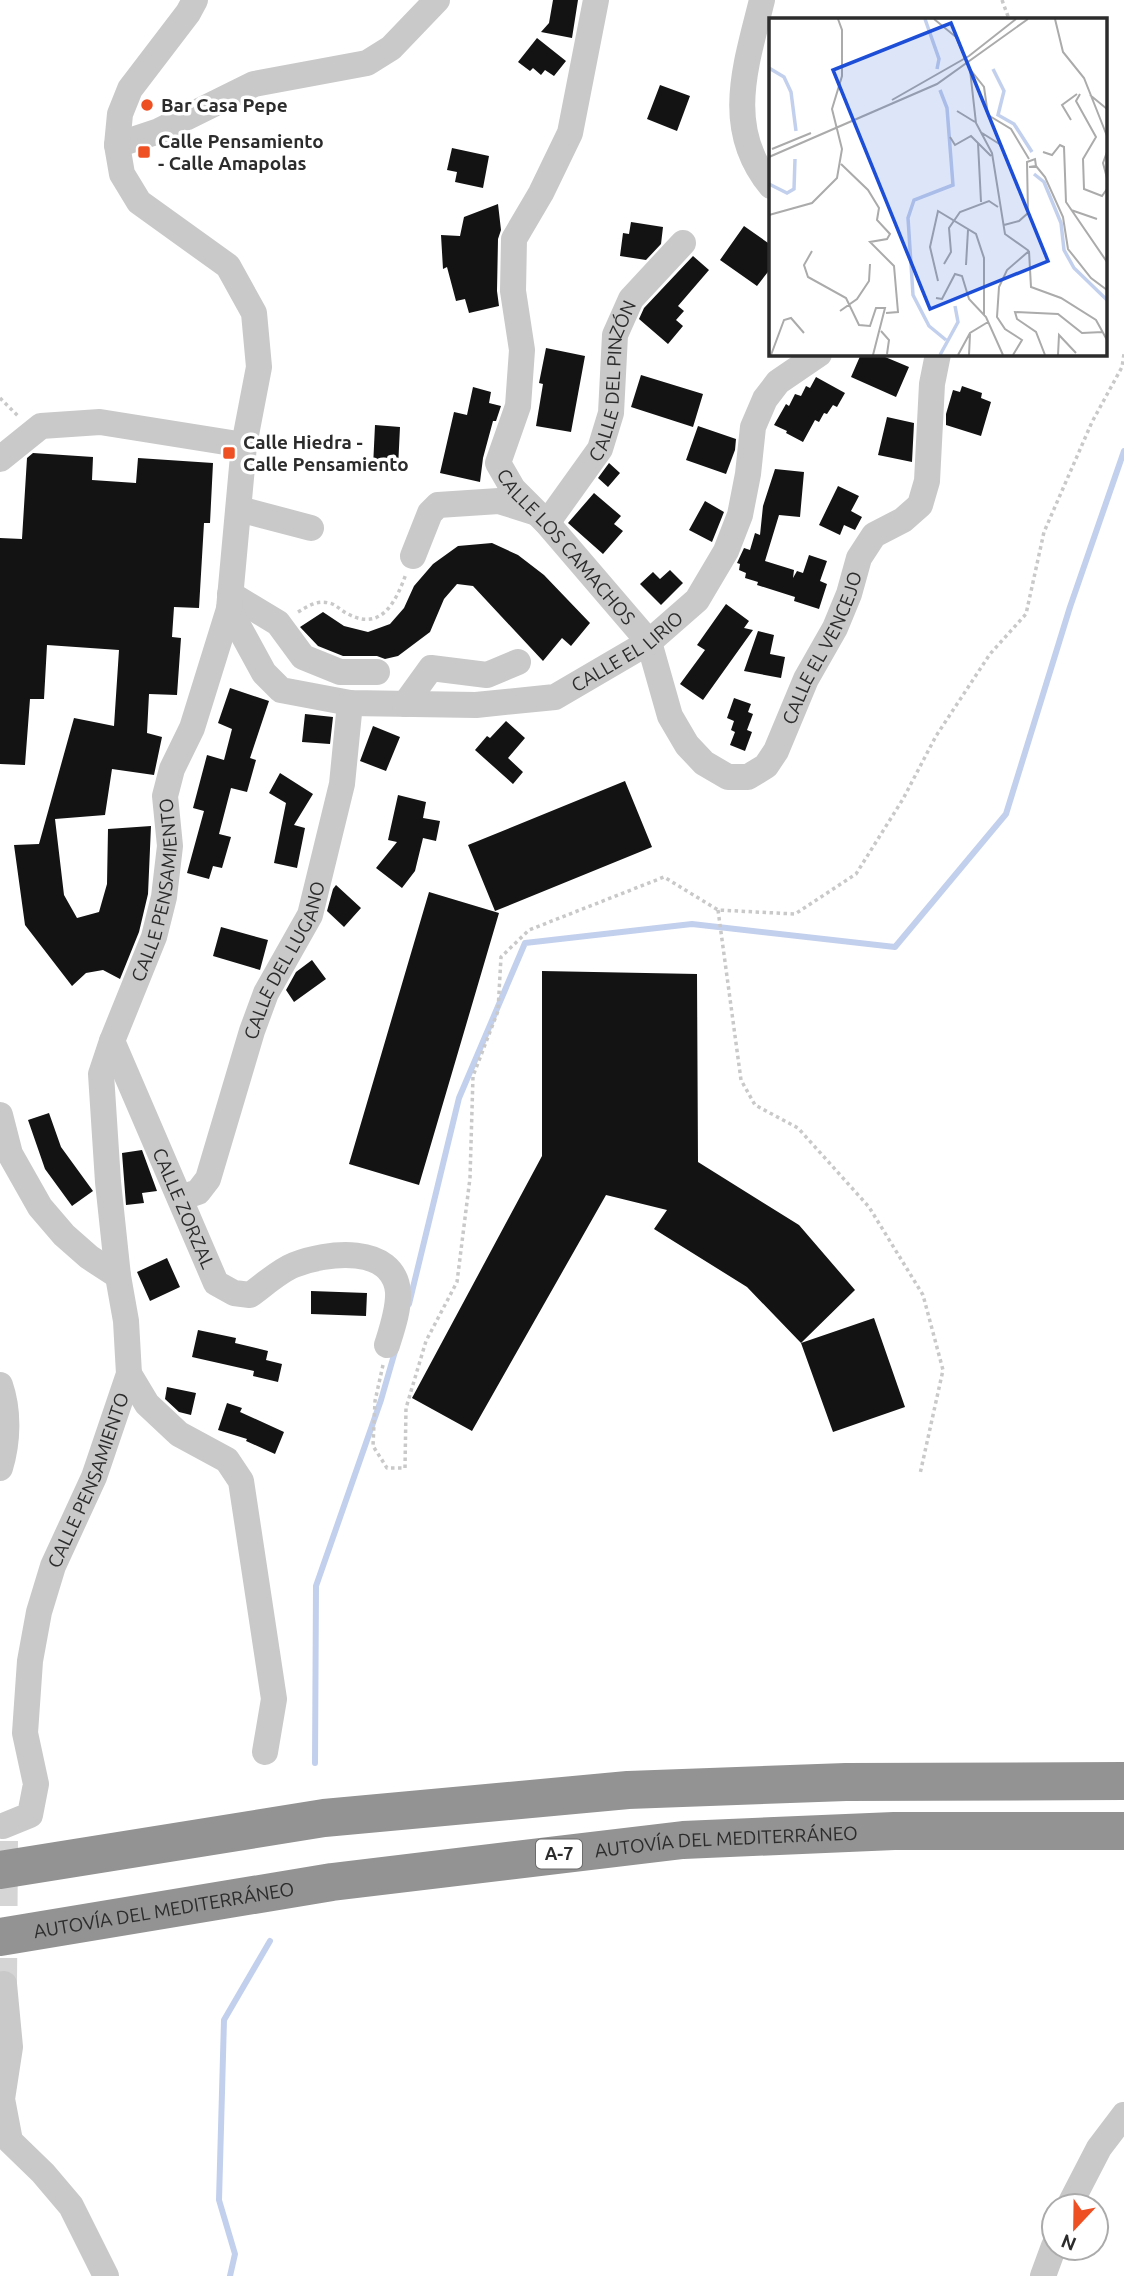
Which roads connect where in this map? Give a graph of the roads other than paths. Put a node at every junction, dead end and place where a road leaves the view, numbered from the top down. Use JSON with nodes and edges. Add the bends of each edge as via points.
{"nodes":[{"id":1,"x":195,"y":0,"type":"edge"},
{"id":2,"x":437,"y":0,"type":"edge"},
{"id":3,"x":596,"y":0,"type":"edge"},
{"id":4,"x":762,"y":0,"type":"edge"},
{"id":5,"x":117,"y":145,"type":"junction"},
{"id":6,"x":769,"y":183,"type":"edge"},
{"id":7,"x":683,"y":243,"type":"dead end"},
{"id":8,"x":818,"y":355,"type":"edge"},
{"id":9,"x":937,"y":355,"type":"edge"},
{"id":10,"x":244,"y":445,"type":"junction"},
{"id":11,"x":0,"y":459,"type":"edge"},
{"id":12,"x":239,"y":509,"type":"junction"},
{"id":13,"x":542,"y":518,"type":"junction"},
{"id":14,"x":311,"y":528,"type":"dead end"},
{"id":15,"x":413,"y":556,"type":"road end"},
{"id":16,"x":229,"y":601,"type":"junction"},
{"id":17,"x":649,"y":642,"type":"junction"},
{"id":18,"x":518,"y":662,"type":"dead end"},
{"id":19,"x":377,"y":672,"type":"dead end"},
{"id":20,"x":350,"y":704,"type":"junction"},
{"id":21,"x":405,"y":704,"type":"junction"},
{"id":22,"x":112,"y":1041,"type":"junction"},
{"id":23,"x":0,"y":1115,"type":"edge"},
{"id":24,"x":180,"y":1198,"type":"junction"},
{"id":25,"x":118,"y":1276,"type":"junction"},
{"id":26,"x":387,"y":1345,"type":"road end"},
{"id":27,"x":129,"y":1374,"type":"junction"},
{"id":28,"x":0,"y":1385,"type":"edge"},
{"id":29,"x":0,"y":1468,"type":"edge"},
{"id":30,"x":265,"y":1752,"type":"dead end"},
{"id":31,"x":1124,"y":1781,"type":"edge"},
{"id":32,"x":1124,"y":1831,"type":"edge"},
{"id":33,"x":2,"y":1836,"type":"edge"},
{"id":34,"x":0,"y":1937,"type":"edge"},
{"id":35,"x":4,"y":1984,"type":"dead end"},
{"id":36,"x":1124,"y":2115,"type":"edge"},
{"id":37,"x":1076,"y":2192,"type":"edge"},
{"id":38,"x":106,"y":2276,"type":"edge"}],
"edges":[{"from":1,"to":5,"type":"street","name":"CALLE PENSAMIENTO","via":[[130,89],[120,114]]},
{"from":2,"to":5,"type":"street","via":[[391,48],[367,63],[254,84],[159,131]]},
{"from":3,"to":13,"type":"street","name":"CALLE LOS CAMACHOS","via":[[570,134],[514,239],[513,291],[522,349],[518,406],[499,463],[513,489]]},
{"from":4,"to":6,"type":"street","via":[[744,72],[741,107],[753,161]]},
{"from":5,"to":10,"type":"street","name":"CALLE PENSAMIENTO","via":[[122,174],[139,202],[228,266],[254,313],[259,367]]},
{"from":7,"to":13,"type":"street","name":"CALLE DEL PINZÓN","via":[[631,299],[615,335],[611,413],[600,449]]},
{"from":8,"to":17,"type":"street","name":"CALLE EL LIRIO","via":[[778,382],[765,399],[753,427],[740,515],[726,551],[697,600]]},
{"from":9,"to":17,"type":"street","name":"CALLE EL VENCEJO","via":[[927,481],[920,505],[874,535],[859,558],[835,628],[766,766],[748,778],[728,777],[704,763],[687,745],[670,716]]},
{"from":10,"to":11,"type":"street","via":[[103,421],[41,425]]},
{"from":10,"to":12,"type":"street","name":"CALLE PENSAMIENTO"},
{"from":12,"to":14,"type":"street"},
{"from":12,"to":16,"type":"street","name":"CALLE PENSAMIENTO"},
{"from":13,"to":15,"type":"street","via":[[499,501],[438,505],[430,513]]},
{"from":13,"to":17,"type":"street","name":"CALLE LOS CAMACHOS"},
{"from":16,"to":19,"type":"street","via":[[278,623],[303,657],[340,672]]},
{"from":16,"to":20,"type":"street","name":"CALLE EL LIRIO","via":[[264,673],[281,690]]},
{"from":16,"to":22,"type":"street","name":"CALLE PENSAMIENTO","via":[[165,796],[170,846],[154,937]]},
{"from":17,"to":21,"type":"street","name":"CALLE EL LIRIO","via":[[555,697],[476,705]]},
{"from":18,"to":21,"type":"street","via":[[487,675],[431,668]]},
{"from":20,"to":21,"type":"street","name":"CALLE EL LIRIO"},
{"from":20,"to":24,"type":"street","name":"CALLE DEL LUGANO","via":[[342,784],[310,915],[256,1018],[208,1179],[198,1192]]},
{"from":22,"to":24,"type":"street","name":"CALLE ZORZAL"},
{"from":22,"to":25,"type":"street","name":"CALLE PENSAMIENTO","via":[[102,1074]]},
{"from":23,"to":25,"type":"street","via":[[10,1154],[40,1207],[64,1236]]},
{"from":24,"to":26,"type":"street","name":"CALLE ZORZAL","via":[[216,1283],[234,1293],[250,1295],[292,1265],[322,1256],[376,1259],[392,1272],[398,1292]]},
{"from":25,"to":27,"type":"street","name":"CALLE PENSAMIENTO"},
{"from":27,"to":30,"type":"street","via":[[147,1404],[178,1434],[227,1460],[241,1481],[274,1699]]},
{"from":27,"to":33,"type":"street","name":"CALLE PENSAMIENTO","via":[[94,1477],[53,1566],[39,1612],[25,1733],[36,1784],[30,1815]]},
{"from":28,"to":29,"type":"street","via":[[6,1447]]},
{"from":31,"to":33,"type":"highway","via":[[846,1782],[628,1790],[324,1818]]},
{"from":32,"to":34,"type":"highway","name":"AUTOVÍA DEL MEDITERRÁNEO","number":"A-7","via":[[894,1831],[683,1840],[332,1882]]},
{"from":35,"to":38,"type":"street","via":[[10,2047],[2,2099],[10,2141],[71,2206]]},
{"from":36,"to":37,"type":"street","via":[[1099,2148]]}]}
